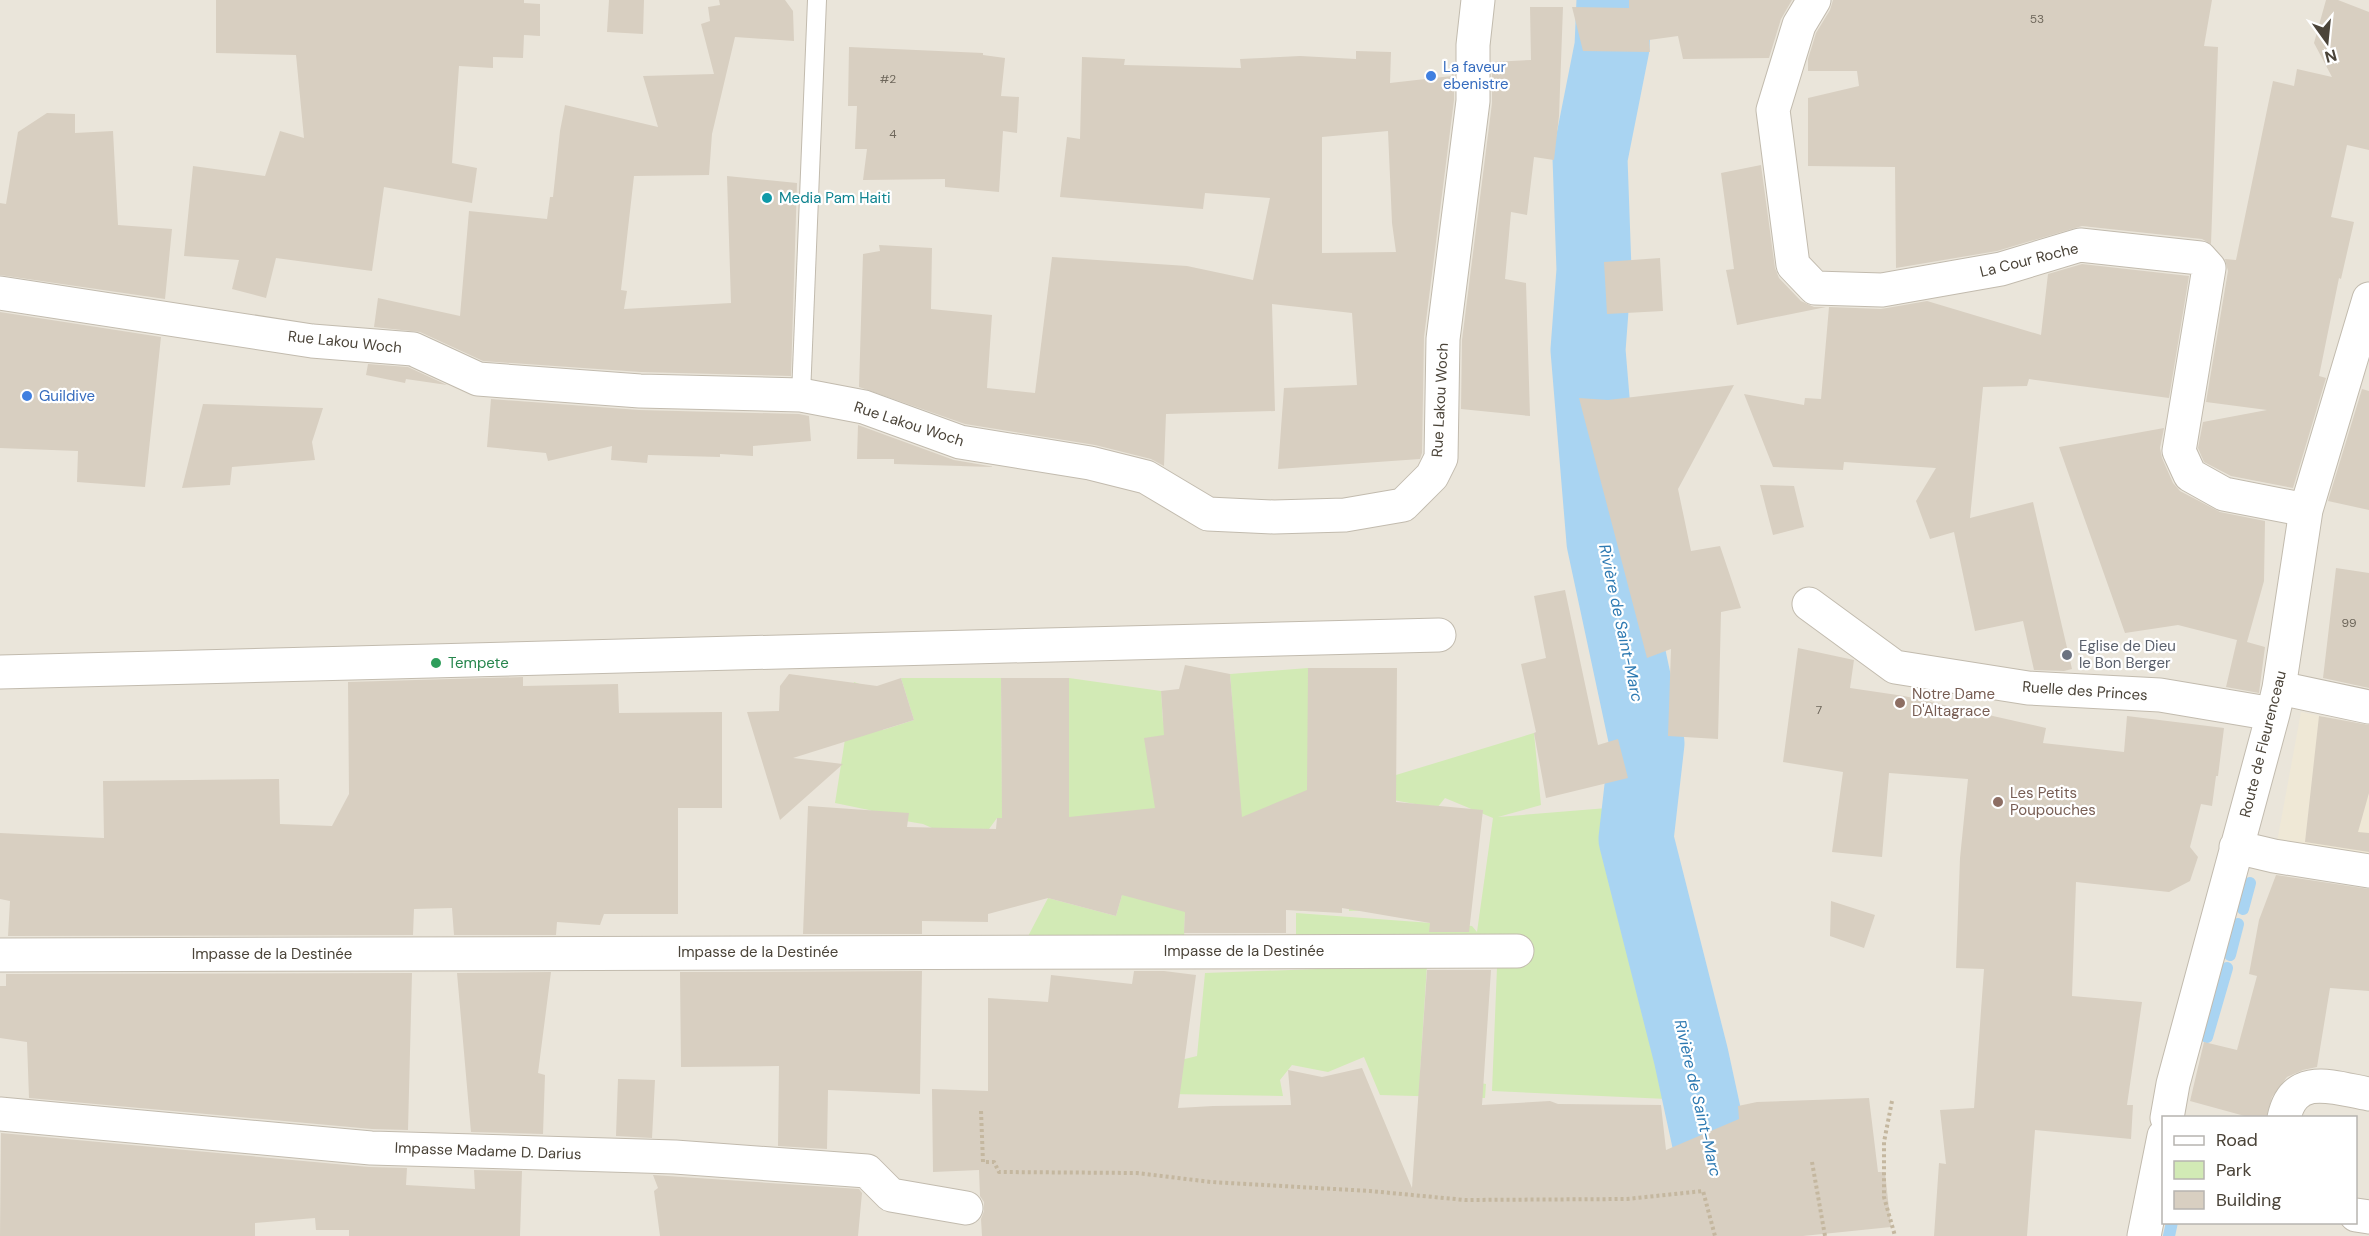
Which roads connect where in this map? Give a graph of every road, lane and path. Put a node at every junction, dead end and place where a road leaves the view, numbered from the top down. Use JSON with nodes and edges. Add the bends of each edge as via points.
{"nodes":[{"id":1,"x":817,"y":0,"type":"edge"},
{"id":2,"x":1478,"y":0,"type":"edge"},
{"id":3,"x":1814,"y":0,"type":"edge"},
{"id":4,"x":0,"y":293,"type":"edge"},
{"id":5,"x":2369,"y":300,"type":"edge"},
{"id":6,"x":801,"y":395,"type":"junction"},
{"id":7,"x":2306,"y":510,"type":"junction"},
{"id":8,"x":1809,"y":604,"type":"dead end"},
{"id":9,"x":1440,"y":634,"type":"dead end"},
{"id":10,"x":0,"y":672,"type":"edge"},
{"id":11,"x":2276,"y":701,"type":"junction"},
{"id":12,"x":2369,"y":707,"type":"edge"},
{"id":13,"x":2236,"y":847,"type":"junction"},
{"id":14,"x":2369,"y":871,"type":"edge"},
{"id":15,"x":1517,"y":951,"type":"dead end"},
{"id":16,"x":0,"y":955,"type":"edge"},
{"id":17,"x":2369,"y":1094,"type":"edge"},
{"id":18,"x":1892,"y":1101,"type":"dead end"},
{"id":19,"x":981,"y":1111,"type":"dead end"},
{"id":20,"x":0,"y":1114,"type":"edge"},
{"id":21,"x":2167,"y":1116,"type":"edge"},
{"id":22,"x":2284,"y":1116,"type":"edge"},
{"id":23,"x":2162,"y":1150,"type":"edge"},
{"id":24,"x":1812,"y":1162,"type":"dead end"},
{"id":25,"x":2160,"y":1177,"type":"edge"},
{"id":26,"x":966,"y":1208,"type":"dead end"},
{"id":27,"x":1715,"y":1236,"type":"edge"},
{"id":28,"x":1825,"y":1236,"type":"edge"},
{"id":29,"x":1895,"y":1236,"type":"edge"},
{"id":30,"x":2144,"y":1236,"type":"edge"}],
"edges":[{"from":1,"to":6,"type":"lane"},
{"from":2,"to":6,"type":"street","name":"Rue Lakou Woch","via":[[1473,101],[1443,339],[1441,458],[1432,476],[1403,505],[1346,515],[1208,514],[1146,477],[1090,463],[960,442],[864,407]]},
{"from":3,"to":7,"type":"street","name":"La Cour Roche","via":[[1799,25],[1773,110],[1793,265],[1815,288],[1882,290],[2001,269],[2080,245],[2200,258],[2209,268],[2179,451],[2190,475],[2224,494]]},
{"from":4,"to":6,"type":"street","name":"Rue Lakou Woch","via":[[312,341],[413,349],[478,379],[640,391]]},
{"from":5,"to":7,"type":"street","name":"Route de Fleurenceau"},
{"from":7,"to":11,"type":"street","name":"Route de Fleurenceau"},
{"from":8,"to":11,"type":"street","name":"Ruelle des Princes","via":[[1895,667],[2028,688]]},
{"from":9,"to":10,"type":"street"},
{"from":11,"to":12,"type":"street","name":"Ruelle des Princes"},
{"from":11,"to":13,"type":"street","name":"Route de Fleurenceau"},
{"from":13,"to":14,"type":"street"},
{"from":13,"to":21,"type":"street","name":"Route de Fleurenceau"},
{"from":15,"to":16,"type":"street","name":"Impasse de la Destinée"},
{"from":17,"to":22,"type":"street","via":[[2308,1087],[2287,1103]]},
{"from":18,"to":29,"type":"path","via":[[1884,1142],[1884,1197]]},
{"from":19,"to":27,"type":"path","via":[[983,1162],[994,1162],[999,1172],[1137,1173],[1465,1200],[1627,1199],[1702,1191]]},
{"from":20,"to":26,"type":"street","name":"Impasse Madame D. Darius","via":[[371,1148],[675,1157],[867,1171],[891,1195]]},
{"from":23,"to":25,"type":"street"},
{"from":24,"to":28,"type":"path"},
{"from":25,"to":30,"type":"street"}]}
